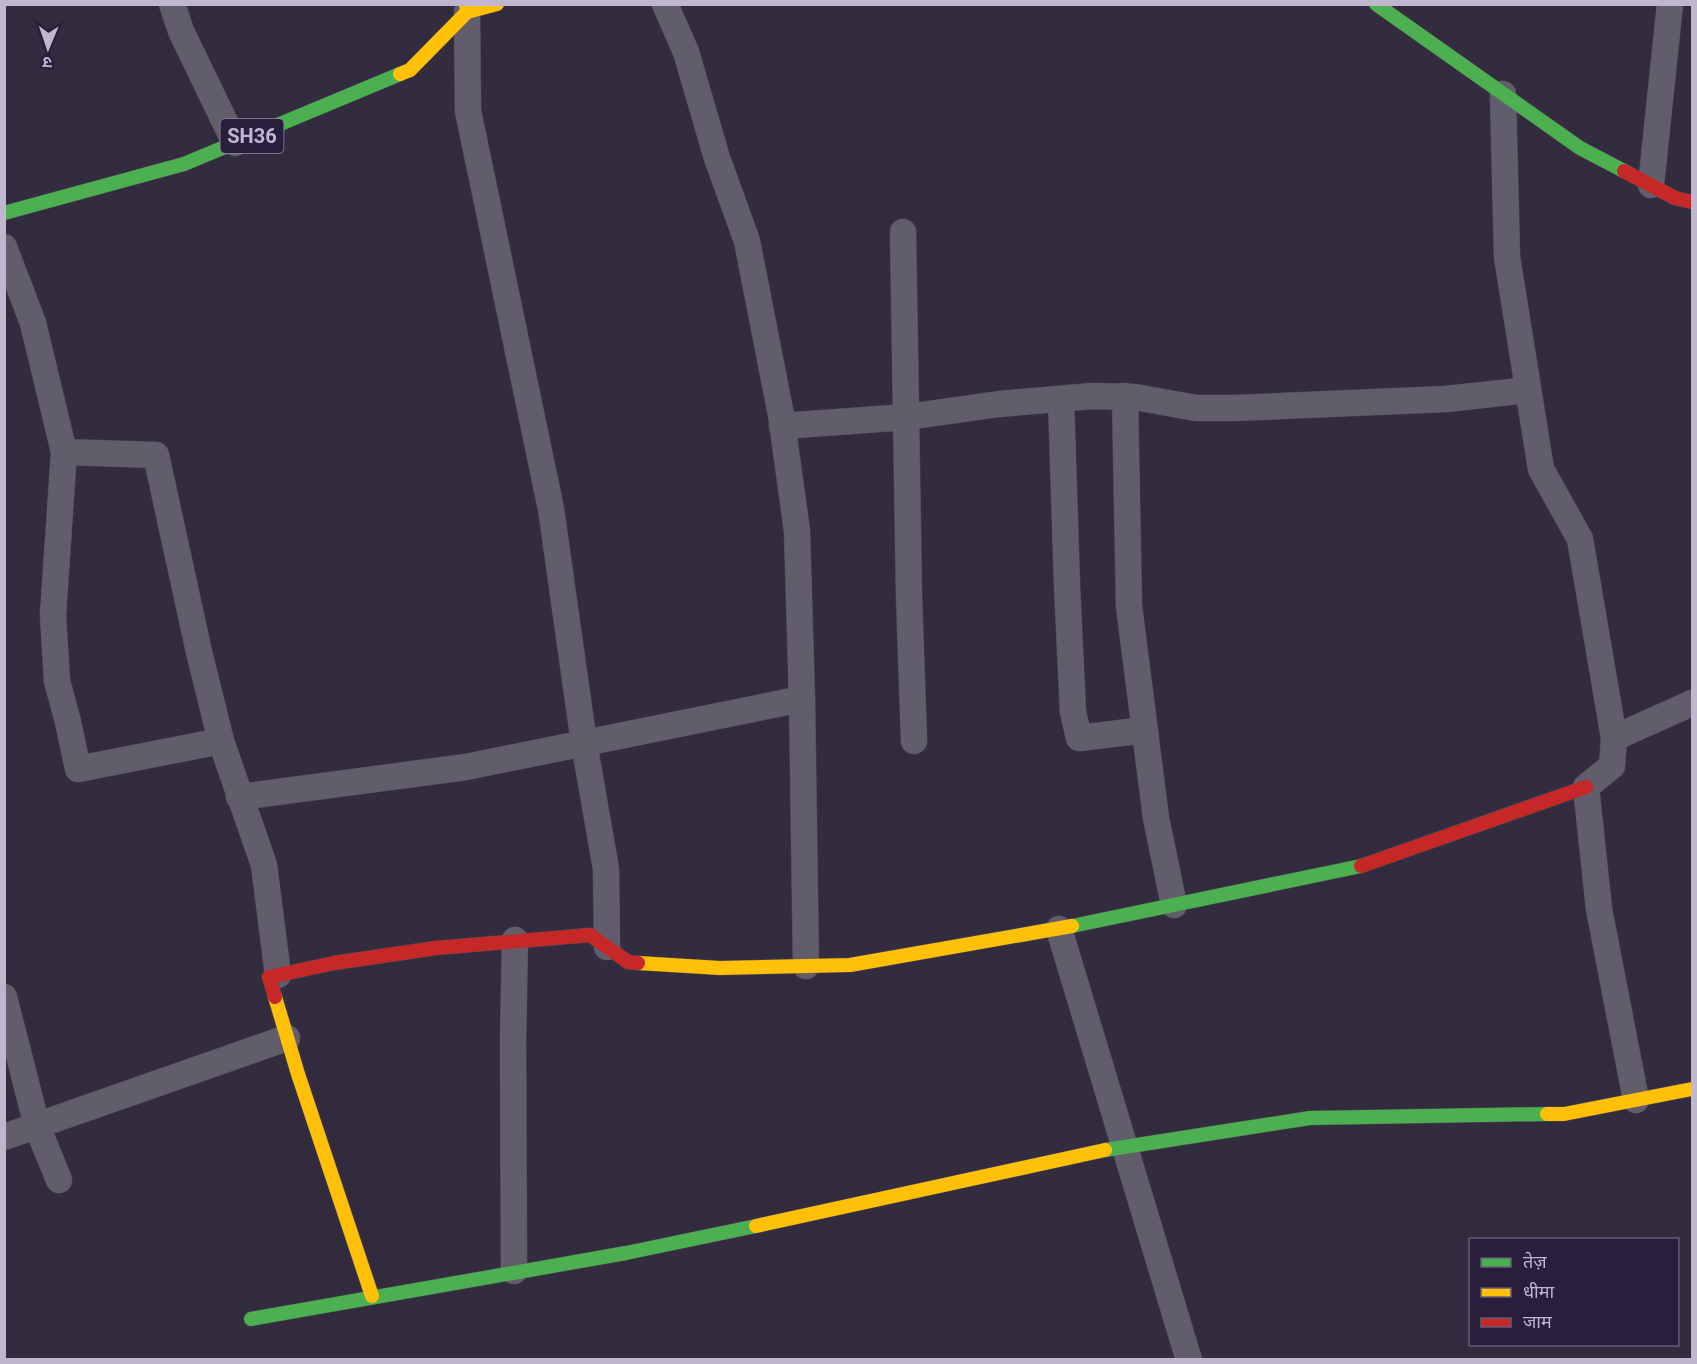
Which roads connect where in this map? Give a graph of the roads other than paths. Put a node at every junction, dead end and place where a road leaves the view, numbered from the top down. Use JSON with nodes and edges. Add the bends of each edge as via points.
{"nodes":[{"id":1,"x":172,"y":4,"type":"edge"},
{"id":2,"x":497,"y":4,"type":"edge"},
{"id":3,"x":665,"y":4,"type":"edge"},
{"id":4,"x":1376,"y":4,"type":"edge"},
{"id":5,"x":1670,"y":4,"type":"edge"},
{"id":6,"x":466,"y":8,"type":"edge"},
{"id":7,"x":1503,"y":94,"type":"junction"},
{"id":8,"x":235,"y":143,"type":"junction"},
{"id":9,"x":1651,"y":185,"type":"junction"},
{"id":10,"x":1692,"y":202,"type":"edge"},
{"id":11,"x":4,"y":213,"type":"edge"},
{"id":12,"x":903,"y":232,"type":"dead end"},
{"id":13,"x":4,"y":247,"type":"edge"},
{"id":14,"x":1528,"y":390,"type":"junction"},
{"id":15,"x":1125,"y":396,"type":"junction"},
{"id":16,"x":1062,"y":399,"type":"junction"},
{"id":17,"x":907,"y":417,"type":"junction"},
{"id":18,"x":782,"y":426,"type":"junction"},
{"id":19,"x":64,"y":452,"type":"junction"},
{"id":20,"x":802,"y":699,"type":"junction"},
{"id":21,"x":1692,"y":703,"type":"edge"},
{"id":22,"x":1145,"y":730,"type":"junction"},
{"id":23,"x":1614,"y":738,"type":"junction"},
{"id":24,"x":221,"y":741,"type":"junction"},
{"id":25,"x":914,"y":741,"type":"dead end"},
{"id":26,"x":584,"y":743,"type":"junction"},
{"id":27,"x":1586,"y":787,"type":"junction"},
{"id":28,"x":239,"y":797,"type":"junction"},
{"id":29,"x":1174,"y":905,"type":"junction"},
{"id":30,"x":1059,"y":929,"type":"junction"},
{"id":31,"x":515,"y":940,"type":"junction"},
{"id":32,"x":607,"y":947,"type":"junction"},
{"id":33,"x":806,"y":966,"type":"junction"},
{"id":34,"x":278,"y":975,"type":"junction"},
{"id":35,"x":4,"y":997,"type":"edge"},
{"id":36,"x":287,"y":1038,"type":"junction"},
{"id":37,"x":1692,"y":1089,"type":"edge"},
{"id":38,"x":1636,"y":1100,"type":"junction"},
{"id":39,"x":37,"y":1126,"type":"junction"},
{"id":40,"x":4,"y":1137,"type":"edge"},
{"id":41,"x":1125,"y":1146,"type":"junction"},
{"id":42,"x":59,"y":1180,"type":"dead end"},
{"id":43,"x":514,"y":1271,"type":"junction"},
{"id":44,"x":372,"y":1296,"type":"junction"},
{"id":45,"x":251,"y":1319,"type":"dead end"},
{"id":46,"x":1189,"y":1359,"type":"edge"}],
"edges":[{"from":1,"to":8,"type":"street"},
{"from":2,"to":6,"type":"main road"},
{"from":3,"to":18,"type":"street","via":[[686,52],[717,158],[747,241]]},
{"from":4,"to":7,"type":"main road"},
{"from":5,"to":9,"type":"street"},
{"from":6,"to":8,"type":"main road","number":"SH36","via":[[410,70]]},
{"from":6,"to":26,"type":"street","via":[[468,111],[551,509]]},
{"from":7,"to":9,"type":"main road","via":[[1580,148]]},
{"from":7,"to":14,"type":"street","via":[[1507,257]]},
{"from":8,"to":11,"type":"main road","number":"SH36","via":[[184,164]]},
{"from":9,"to":10,"type":"main road"},
{"from":12,"to":17,"type":"street"},
{"from":13,"to":19,"type":"street","via":[[33,323]]},
{"from":14,"to":15,"type":"street","via":[[1446,399],[1236,408],[1196,408]]},
{"from":14,"to":23,"type":"street","via":[[1541,469],[1580,539]]},
{"from":15,"to":16,"type":"street"},
{"from":15,"to":22,"type":"street","via":[[1129,606]]},
{"from":16,"to":17,"type":"street"},
{"from":16,"to":22,"type":"street","via":[[1073,712],[1079,738]]},
{"from":17,"to":18,"type":"street"},
{"from":17,"to":25,"type":"street"},
{"from":18,"to":20,"type":"street","via":[[796,531]]},
{"from":19,"to":24,"type":"street","via":[[156,454]]},
{"from":19,"to":24,"type":"street","via":[[53,615],[57,681],[78,769]]},
{"from":20,"to":26,"type":"street"},
{"from":20,"to":33,"type":"street"},
{"from":21,"to":23,"type":"street"},
{"from":22,"to":29,"type":"street","via":[[1156,818]]},
{"from":23,"to":27,"type":"street","via":[[1612,766]]},
{"from":24,"to":28,"type":"street"},
{"from":26,"to":28,"type":"street","via":[[466,767]]},
{"from":26,"to":32,"type":"street","via":[[606,869]]},
{"from":27,"to":29,"type":"main road","via":[[1366,865]]},
{"from":27,"to":38,"type":"street","via":[[1599,909]]},
{"from":28,"to":34,"type":"street","via":[[264,865]]},
{"from":29,"to":30,"type":"main road"},
{"from":30,"to":33,"type":"main road","via":[[850,965]]},
{"from":30,"to":41,"type":"street"},
{"from":31,"to":32,"type":"main road","via":[[590,935]]},
{"from":31,"to":34,"type":"main road","via":[[334,963]]},
{"from":31,"to":43,"type":"street"},
{"from":32,"to":33,"type":"main road","via":[[628,962],[720,968]]},
{"from":34,"to":36,"type":"main road","via":[[269,977]]},
{"from":35,"to":39,"type":"street"},
{"from":36,"to":39,"type":"street"},
{"from":36,"to":44,"type":"main road"},
{"from":37,"to":38,"type":"main road"},
{"from":38,"to":41,"type":"main road","via":[[1564,1114],[1310,1118]]},
{"from":39,"to":40,"type":"street"},
{"from":39,"to":42,"type":"street"},
{"from":41,"to":43,"type":"main road","via":[[626,1253]]},
{"from":41,"to":46,"type":"street"},
{"from":43,"to":44,"type":"main road"},
{"from":44,"to":45,"type":"main road"}]}
